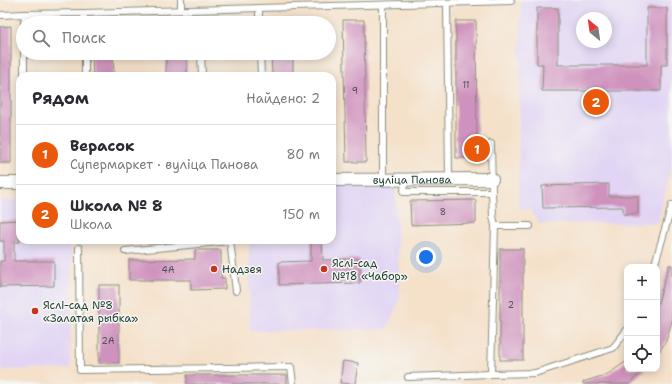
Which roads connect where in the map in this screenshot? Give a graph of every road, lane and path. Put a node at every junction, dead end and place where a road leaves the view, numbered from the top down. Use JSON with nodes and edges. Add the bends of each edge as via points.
{"nodes":[{"id":1,"x":181,"y":0,"type":"edge"},
{"id":2,"x":277,"y":0,"type":"edge"},
{"id":3,"x":447,"y":3,"type":"junction"},
{"id":4,"x":511,"y":3,"type":"edge"},
{"id":5,"x":383,"y":5,"type":"junction"},
{"id":6,"x":259,"y":8,"type":"junction"},
{"id":7,"x":277,"y":8,"type":"junction"},
{"id":8,"x":181,"y":10,"type":"junction"},
{"id":9,"x":84,"y":12,"type":"junction"},
{"id":10,"x":24,"y":14,"type":"joint"},
{"id":11,"x":0,"y":15,"type":"edge"},
{"id":12,"x":84,"y":16,"type":"edge"},
{"id":13,"x":259,"y":16,"type":"edge"},
{"id":14,"x":24,"y":60,"type":"edge"},
{"id":15,"x":85,"y":60,"type":"edge"},
{"id":16,"x":201,"y":60,"type":"edge"},
{"id":17,"x":260,"y":60,"type":"edge"},
{"id":18,"x":24,"y":72,"type":"edge"},
{"id":19,"x":85,"y":72,"type":"edge"},
{"id":20,"x":202,"y":72,"type":"edge"},
{"id":21,"x":261,"y":72,"type":"edge"},
{"id":22,"x":491,"y":144,"type":"dead end"},
{"id":23,"x":449,"y":178,"type":"junction"},
{"id":24,"x":336,"y":180,"type":"edge"},
{"id":25,"x":383,"y":180,"type":"junction"},
{"id":26,"x":405,"y":180,"type":"junction"},
{"id":27,"x":0,"y":183,"type":"edge"},
{"id":28,"x":16,"y":183,"type":"edge"},
{"id":29,"x":492,"y":185,"type":"junction"},
{"id":30,"x":672,"y":205,"type":"edge"},
{"id":31,"x":495,"y":226,"type":"junction"},
{"id":32,"x":530,"y":226,"type":"dead end"},
{"id":33,"x":198,"y":244,"type":"edge"},
{"id":34,"x":230,"y":244,"type":"edge"},
{"id":35,"x":79,"y":248,"type":"dead end"},
{"id":36,"x":125,"y":251,"type":"dead end"},
{"id":37,"x":655,"y":264,"type":"edge"},
{"id":38,"x":236,"y":291,"type":"dead end"},
{"id":39,"x":624,"y":334,"type":"edge"},
{"id":40,"x":491,"y":374,"type":"junction"},
{"id":41,"x":408,"y":377,"type":"dead end"},
{"id":42,"x":293,"y":384,"type":"edge"}],
"edges":[{"from":1,"to":8,"type":"lane"},
{"from":2,"to":7,"type":"lane"},
{"from":3,"to":4,"type":"lane"},
{"from":3,"to":5,"type":"lane"},
{"from":3,"to":23,"type":"lane"},
{"from":5,"to":7,"type":"lane"},
{"from":5,"to":25,"type":"lane"},
{"from":6,"to":7,"type":"lane"},
{"from":6,"to":8,"type":"lane"},
{"from":6,"to":13,"type":"lane"},
{"from":8,"to":9,"type":"lane"},
{"from":9,"to":10,"type":"lane"},
{"from":9,"to":12,"type":"lane"},
{"from":10,"to":11,"type":"lane"},
{"from":14,"to":18,"type":"lane"},
{"from":15,"to":19,"type":"lane"},
{"from":16,"to":20,"type":"lane"},
{"from":17,"to":21,"type":"lane"},
{"from":22,"to":29,"type":"lane"},
{"from":23,"to":26,"type":"street","name":"вуліца Панова"},
{"from":23,"to":29,"type":"street","name":"вуліца Панова"},
{"from":24,"to":25,"type":"street","name":"вуліца Панова"},
{"from":25,"to":26,"type":"street","name":"вуліца Панова"},
{"from":26,"to":29,"type":"lane","via":[[404,192]]},
{"from":27,"to":28,"type":"street"},
{"from":29,"to":31,"type":"lane"},
{"from":30,"to":37,"type":"lane"},
{"from":31,"to":32,"type":"lane"},
{"from":31,"to":40,"type":"lane"},
{"from":33,"to":36,"type":"lane"},
{"from":34,"to":38,"type":"lane"},
{"from":35,"to":42,"type":"lane","via":[[80,370],[292,367]]},
{"from":39,"to":40,"type":"lane","via":[[614,348],[535,373]]},
{"from":40,"to":41,"type":"lane"}]}
